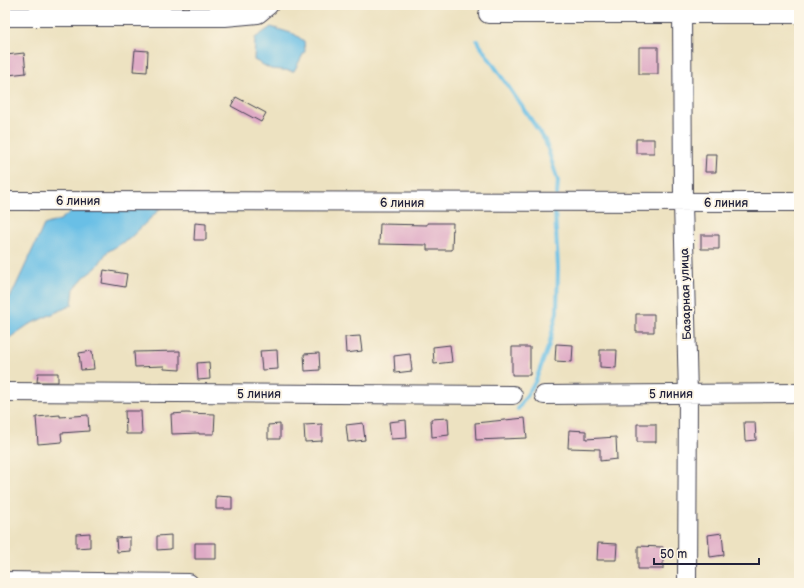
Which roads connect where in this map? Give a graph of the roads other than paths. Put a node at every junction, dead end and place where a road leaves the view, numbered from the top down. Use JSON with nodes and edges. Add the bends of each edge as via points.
{"nodes":[{"id":1,"x":269,"y":5,"type":"edge"},
{"id":2,"x":682,"y":9,"type":"edge"},
{"id":3,"x":488,"y":14,"type":"dead end"},
{"id":4,"x":799,"y":14,"type":"edge"},
{"id":5,"x":5,"y":17,"type":"edge"},
{"id":6,"x":5,"y":202,"type":"edge"},
{"id":7,"x":799,"y":202,"type":"edge"},
{"id":8,"x":683,"y":203,"type":"junction"},
{"id":9,"x":5,"y":392,"type":"edge"},
{"id":10,"x":799,"y":393,"type":"edge"},
{"id":11,"x":688,"y":394,"type":"junction"},
{"id":12,"x":513,"y":395,"type":"dead end"},
{"id":13,"x":544,"y":395,"type":"dead end"},
{"id":14,"x":5,"y":581,"type":"edge"},
{"id":15,"x":189,"y":583,"type":"edge"},
{"id":16,"x":687,"y":583,"type":"edge"}],
"edges":[{"from":1,"to":5,"type":"street","via":[[258,14],[225,17]]},
{"from":2,"to":3,"type":"street"},
{"from":2,"to":4,"type":"street"},
{"from":2,"to":8,"type":"street","name":"Базарная улица"},
{"from":6,"to":8,"type":"street","name":"6 линия"},
{"from":7,"to":8,"type":"street","name":"6 линия"},
{"from":8,"to":11,"type":"street","name":"Базарная улица"},
{"from":9,"to":12,"type":"street","name":"5 линия"},
{"from":10,"to":11,"type":"street","name":"5 линия"},
{"from":11,"to":13,"type":"street","name":"5 линия"},
{"from":11,"to":16,"type":"street","name":"Базарная улица"},
{"from":14,"to":15,"type":"street"}]}
